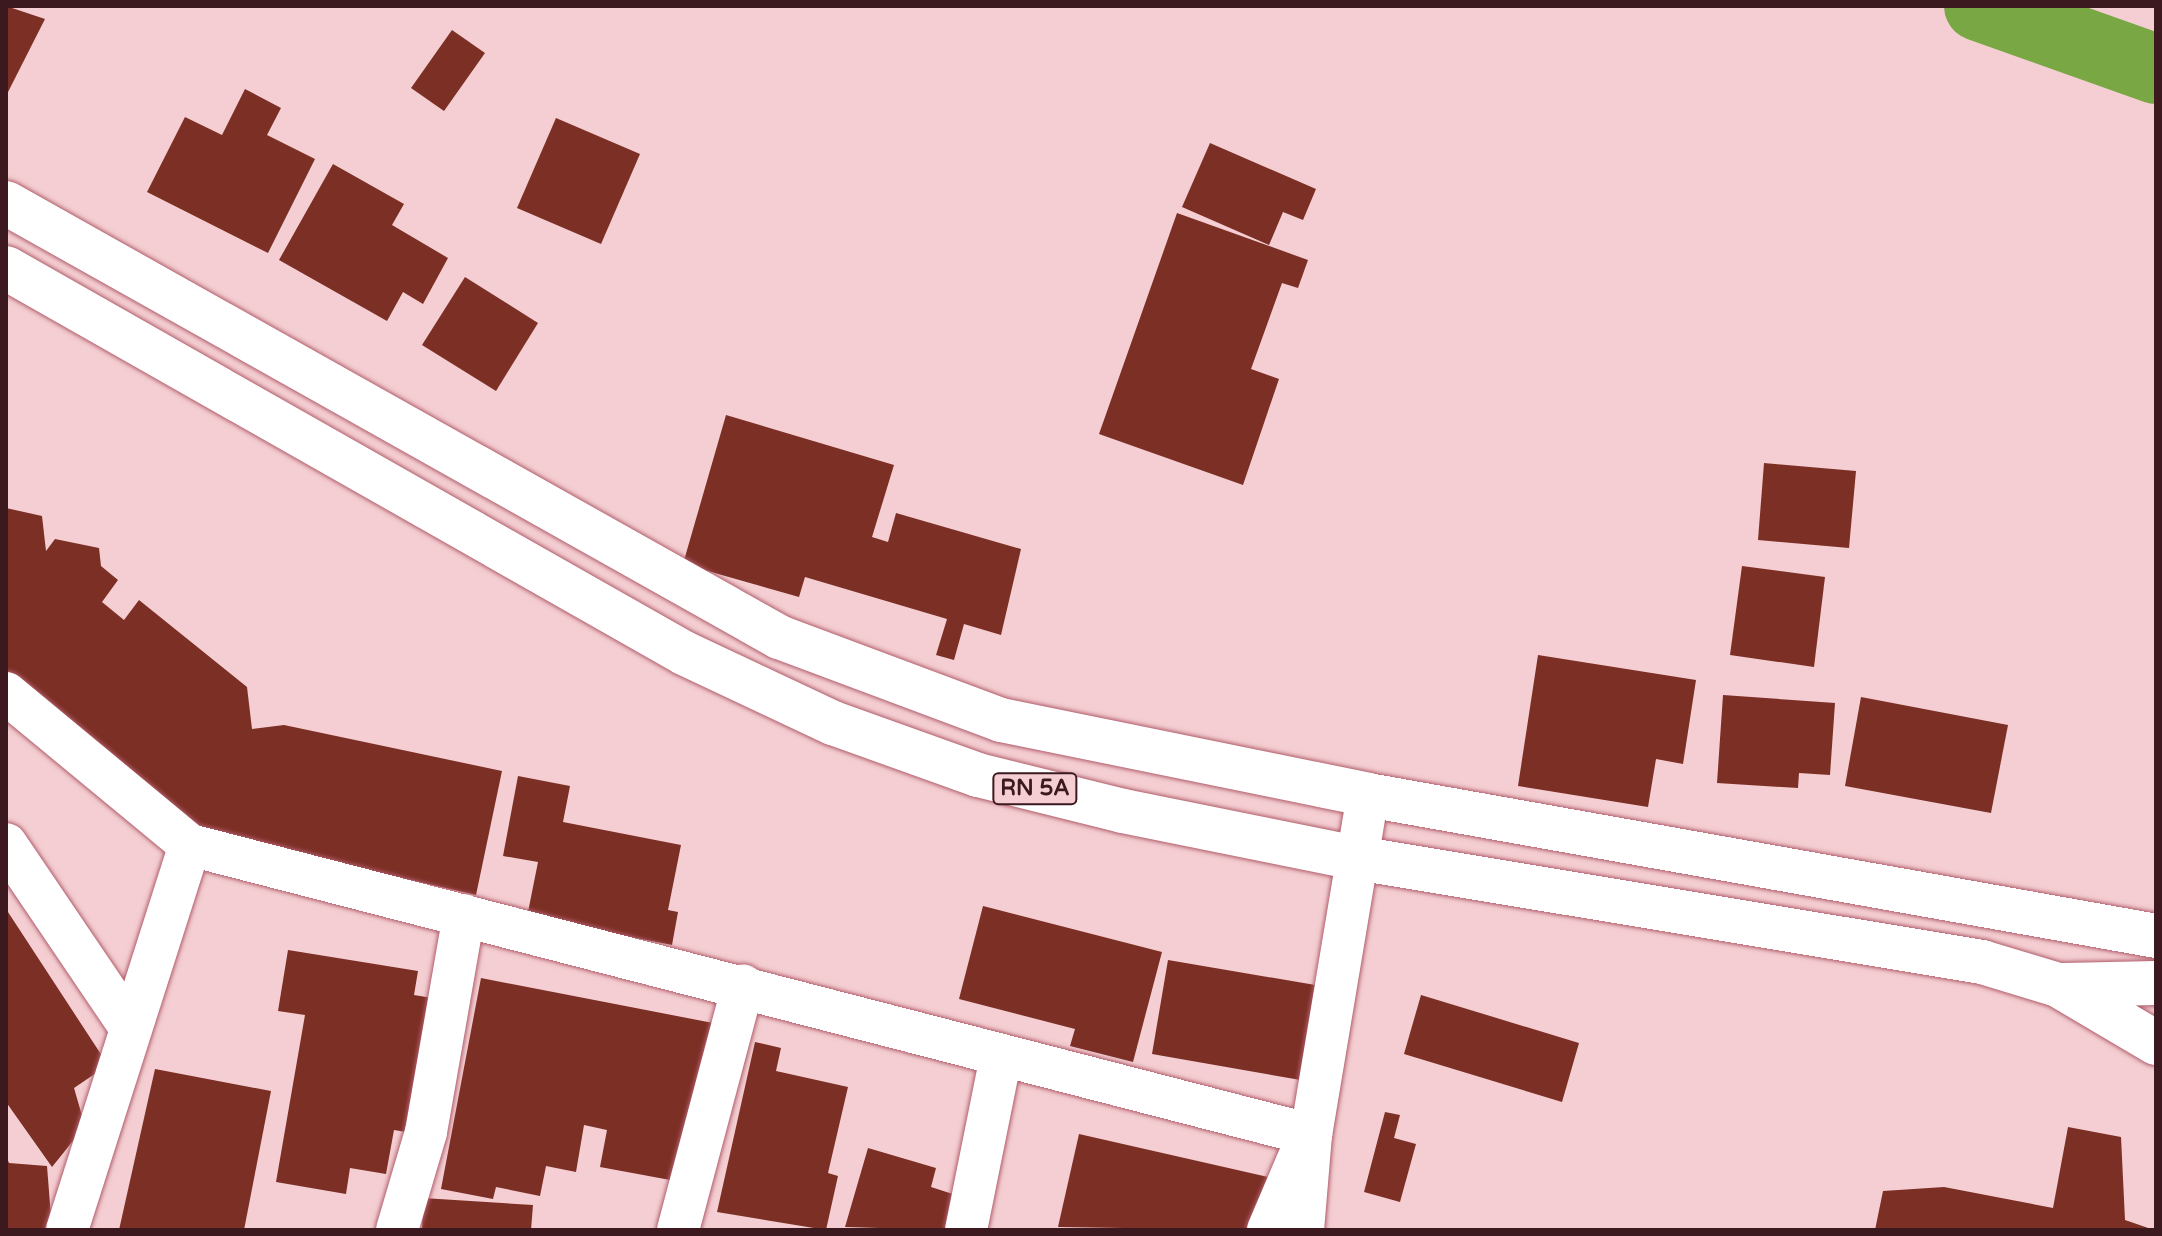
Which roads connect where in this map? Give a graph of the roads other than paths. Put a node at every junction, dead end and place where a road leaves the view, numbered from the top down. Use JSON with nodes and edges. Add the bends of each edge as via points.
{"nodes":[{"id":1,"x":6,"y":203,"type":"edge"},
{"id":2,"x":6,"y":268,"type":"edge"},
{"id":3,"x":6,"y":693,"type":"edge"},
{"id":4,"x":1368,"y":795,"type":"junction"},
{"id":5,"x":6,"y":844,"type":"edge"},
{"id":6,"x":190,"y":845,"type":"junction"},
{"id":7,"x":1357,"y":858,"type":"junction"},
{"id":8,"x":464,"y":915,"type":"junction"},
{"id":9,"x":2156,"y":936,"type":"edge"},
{"id":10,"x":2156,"y":983,"type":"edge"},
{"id":11,"x":2058,"y":985,"type":"junction"},
{"id":12,"x":743,"y":986,"type":"junction"},
{"id":13,"x":130,"y":1027,"type":"junction"},
{"id":14,"x":2156,"y":1043,"type":"edge"},
{"id":15,"x":1001,"y":1056,"type":"junction"},
{"id":16,"x":1311,"y":1135,"type":"junction"},
{"id":17,"x":975,"y":1223,"type":"edge"},
{"id":18,"x":67,"y":1230,"type":"edge"},
{"id":19,"x":397,"y":1230,"type":"edge"},
{"id":20,"x":678,"y":1230,"type":"edge"},
{"id":21,"x":1268,"y":1230,"type":"edge"},
{"id":22,"x":1303,"y":1230,"type":"edge"}],
"edges":[{"from":1,"to":4,"type":"main road","number":"RN 5A","via":[[779,637],[1001,720]]},
{"from":2,"to":7,"type":"main road","number":"RN 5A","via":[[684,653],[833,723],[978,775]]},
{"from":3,"to":6,"type":"street"},
{"from":4,"to":7,"type":"street"},
{"from":4,"to":9,"type":"main road","number":"RN 5A"},
{"from":5,"to":13,"type":"street"},
{"from":6,"to":8,"type":"street"},
{"from":6,"to":13,"type":"street"},
{"from":7,"to":11,"type":"main road","number":"RN 5A","via":[[1953,956]]},
{"from":7,"to":16,"type":"street"},
{"from":8,"to":12,"type":"street"},
{"from":8,"to":19,"type":"street","via":[[426,1132]]},
{"from":10,"to":11,"type":"main road"},
{"from":11,"to":14,"type":"main road","number":"RN 5A"},
{"from":12,"to":15,"type":"street"},
{"from":12,"to":20,"type":"street"},
{"from":13,"to":18,"type":"street"},
{"from":15,"to":16,"type":"street"},
{"from":15,"to":17,"type":"street"},
{"from":16,"to":21,"type":"street"},
{"from":16,"to":22,"type":"street"}]}
